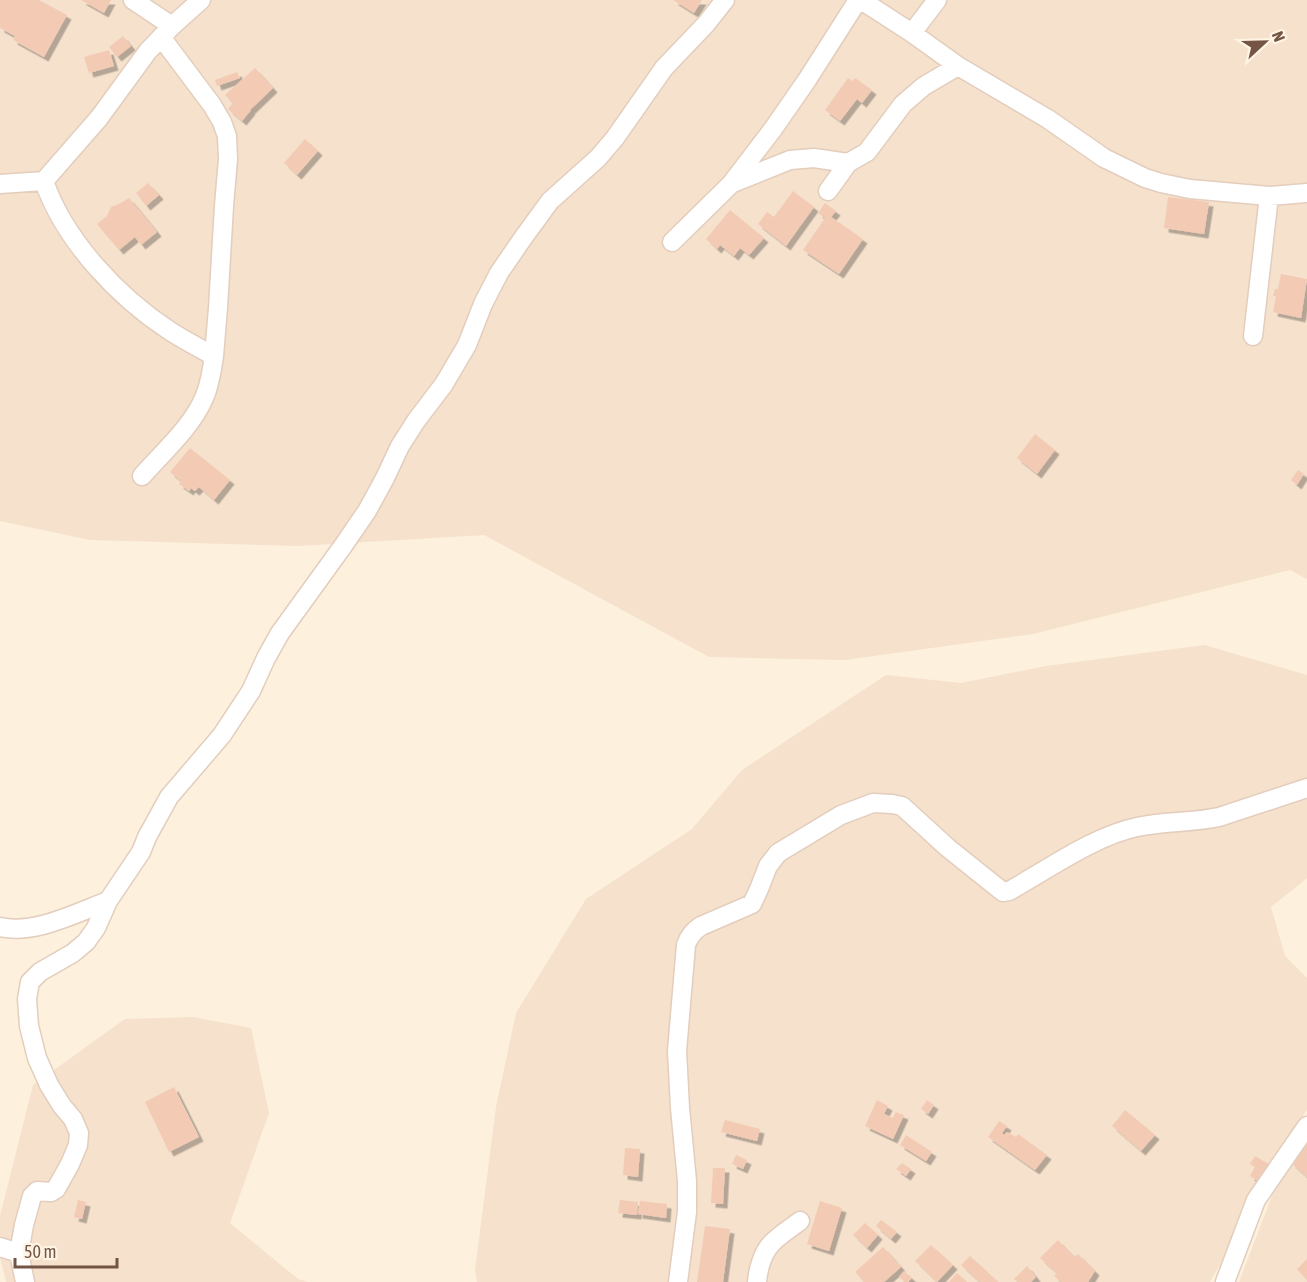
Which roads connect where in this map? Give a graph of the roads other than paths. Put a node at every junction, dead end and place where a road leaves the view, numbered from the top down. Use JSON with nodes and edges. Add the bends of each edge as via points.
{"nodes":[{"id":1,"x":133,"y":0,"type":"edge"},
{"id":2,"x":201,"y":0,"type":"edge"},
{"id":3,"x":725,"y":0,"type":"edge"},
{"id":4,"x":860,"y":0,"type":"edge"},
{"id":5,"x":938,"y":0,"type":"edge"},
{"id":6,"x":167,"y":31,"type":"junction"},
{"id":7,"x":912,"y":33,"type":"junction"},
{"id":8,"x":958,"y":66,"type":"junction"},
{"id":9,"x":848,"y":163,"type":"junction"},
{"id":10,"x":44,"y":181,"type":"junction"},
{"id":11,"x":0,"y":184,"type":"edge"},
{"id":12,"x":731,"y":184,"type":"junction"},
{"id":13,"x":828,"y":191,"type":"dead end"},
{"id":14,"x":1307,"y":194,"type":"edge"},
{"id":15,"x":1269,"y":196,"type":"junction"},
{"id":16,"x":672,"y":242,"type":"dead end"},
{"id":17,"x":1253,"y":336,"type":"dead end"},
{"id":18,"x":214,"y":356,"type":"junction"},
{"id":19,"x":142,"y":476,"type":"dead end"},
{"id":20,"x":1307,"y":789,"type":"edge"},
{"id":21,"x":108,"y":901,"type":"junction"},
{"id":22,"x":0,"y":927,"type":"edge"},
{"id":23,"x":1307,"y":1126,"type":"edge"},
{"id":24,"x":800,"y":1221,"type":"dead end"},
{"id":25,"x":0,"y":1247,"type":"edge"},
{"id":26,"x":19,"y":1253,"type":"junction"},
{"id":27,"x":25,"y":1282,"type":"edge"},
{"id":28,"x":678,"y":1282,"type":"edge"},
{"id":29,"x":758,"y":1282,"type":"edge"},
{"id":30,"x":1225,"y":1282,"type":"edge"}],
"edges":[{"from":1,"to":6,"type":"street"},
{"from":2,"to":6,"type":"street"},
{"from":3,"to":21,"type":"street","via":[[664,68],[615,138],[550,201],[523,238],[483,304],[467,345],[400,446],[367,511],[280,633],[251,691],[222,735],[169,797],[141,852]]},
{"from":4,"to":7,"type":"street"},
{"from":4,"to":12,"type":"street"},
{"from":5,"to":7,"type":"street"},
{"from":6,"to":10,"type":"street"},
{"from":6,"to":18,"type":"street","via":[[222,122],[226,136],[228,159]]},
{"from":7,"to":8,"type":"street"},
{"from":8,"to":9,"type":"street","via":[[903,104],[867,152]]},
{"from":8,"to":15,"type":"street","via":[[1048,118],[1104,158],[1145,178],[1190,189]]},
{"from":9,"to":12,"type":"street","via":[[801,158]]},
{"from":9,"to":13,"type":"street"},
{"from":10,"to":11,"type":"street"},
{"from":10,"to":18,"type":"street","via":[[65,225],[107,280],[170,331]]},
{"from":12,"to":16,"type":"street"},
{"from":14,"to":15,"type":"street"},
{"from":15,"to":17,"type":"street"},
{"from":18,"to":19,"type":"street","via":[[204,398],[193,417]]},
{"from":20,"to":28,"type":"street","via":[[1212,819],[1122,831],[1003,892],[902,806],[892,804],[873,803],[841,814],[778,853],[768,866],[752,904],[694,930],[686,945],[677,1051],[687,1212]]},
{"from":21,"to":22,"type":"street","via":[[35,928]]},
{"from":21,"to":26,"type":"street","via":[[86,942],[30,982],[28,1026],[37,1058],[49,1085],[73,1119],[78,1145],[56,1189],[38,1191],[32,1196]]},
{"from":23,"to":30,"type":"street","via":[[1256,1200]]},
{"from":24,"to":29,"type":"street","via":[[765,1252]]},
{"from":25,"to":26,"type":"street"},
{"from":26,"to":27,"type":"street"}]}
